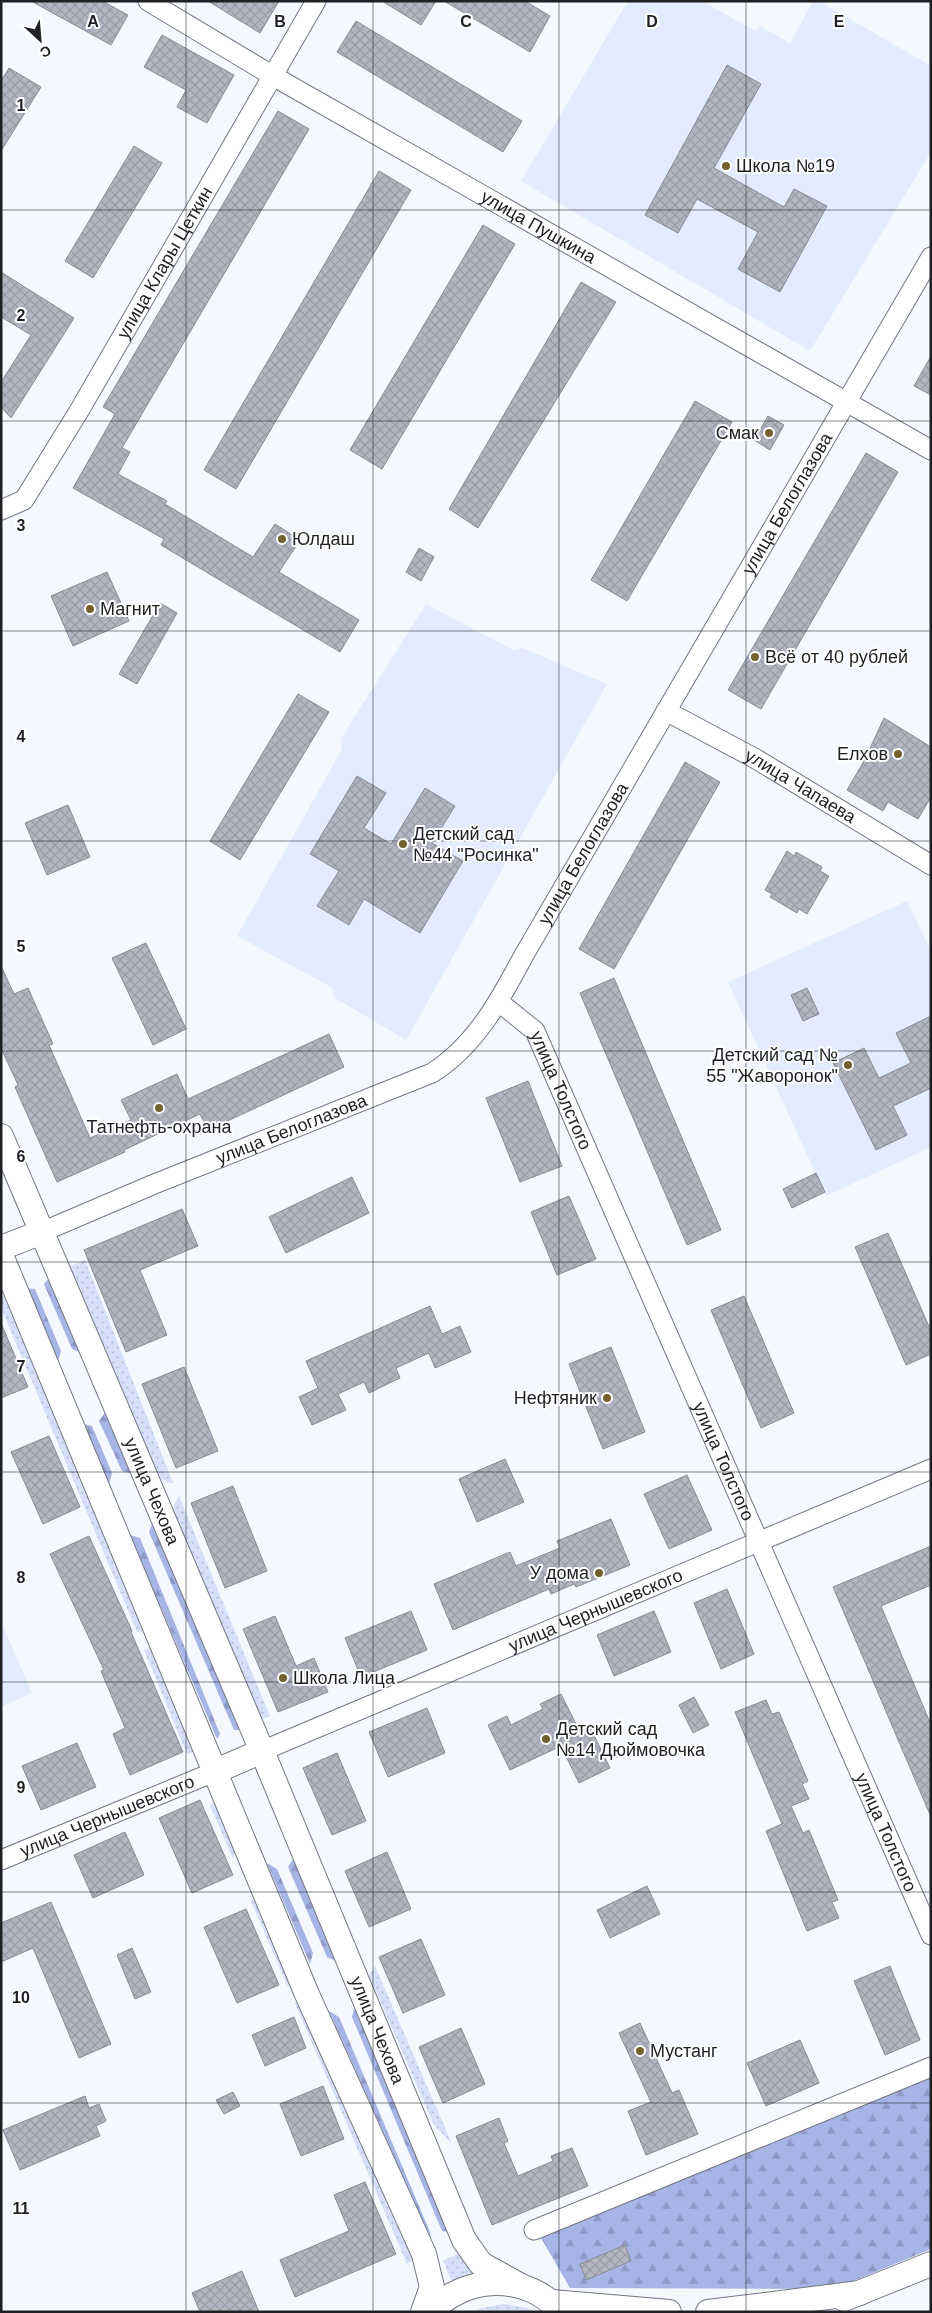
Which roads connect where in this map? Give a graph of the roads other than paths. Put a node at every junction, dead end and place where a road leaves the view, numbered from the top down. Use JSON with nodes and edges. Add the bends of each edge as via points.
{"nodes":[{"id":1,"x":148,"y":1,"type":"edge"},
{"id":2,"x":316,"y":1,"type":"edge"},
{"id":3,"x":273,"y":76,"type":"junction"},
{"id":4,"x":931,"y":257,"type":"edge"},
{"id":5,"x":847,"y":403,"type":"junction"},
{"id":6,"x":931,"y":450,"type":"edge"},
{"id":7,"x":1,"y":510,"type":"edge"},
{"id":8,"x":666,"y":711,"type":"junction"},
{"id":9,"x":931,"y":865,"type":"edge"},
{"id":10,"x":499,"y":1002,"type":"junction"},
{"id":11,"x":1,"y":1136,"type":"edge"},
{"id":12,"x":42,"y":1232,"type":"junction"},
{"id":13,"x":1,"y":1248,"type":"edge"},
{"id":14,"x":1,"y":1255,"type":"edge"},
{"id":15,"x":931,"y":1469,"type":"edge"},
{"id":16,"x":758,"y":1542,"type":"junction"},
{"id":17,"x":262,"y":1751,"type":"junction"},
{"id":18,"x":214,"y":1772,"type":"junction"},
{"id":19,"x":1,"y":1860,"type":"edge"},
{"id":20,"x":931,"y":1935,"type":"edge"},
{"id":21,"x":931,"y":2067,"type":"edge"},
{"id":22,"x":534,"y":2230,"type":"dead end"},
{"id":23,"x":931,"y":2264,"type":"edge"},
{"id":24,"x":521,"y":2286,"type":"junction"},
{"id":25,"x":860,"y":2293,"type":"junction"},
{"id":26,"x":556,"y":2307,"type":"edge"},
{"id":27,"x":423,"y":2312,"type":"edge"},
{"id":28,"x":430,"y":2312,"type":"edge"},
{"id":29,"x":668,"y":2312,"type":"edge"},
{"id":30,"x":708,"y":2312,"type":"edge"},
{"id":31,"x":809,"y":2312,"type":"edge"}],
"edges":[{"from":1,"to":3,"type":"street","name":"улица Пушкина"},
{"from":2,"to":3,"type":"street","name":"улица Клары Цеткин"},
{"from":3,"to":5,"type":"street","name":"улица Пушкина"},
{"from":3,"to":7,"type":"street","name":"улица Клары Цеткин","via":[[24,500]]},
{"from":4,"to":5,"type":"street","name":"улица Белоглазова"},
{"from":5,"to":6,"type":"street","name":"улица Пушкина"},
{"from":5,"to":8,"type":"street","name":"улица Белоглазова"},
{"from":8,"to":9,"type":"street","name":"улица Чапаева","via":[[756,759]]},
{"from":8,"to":10,"type":"street","name":"улица Белоглазова"},
{"from":10,"to":12,"type":"street","name":"улица Белоглазова","via":[[463,1048],[432,1073],[152,1184]]},
{"from":10,"to":16,"type":"street","name":"улица Толстого","via":[[535,1032]]},
{"from":11,"to":12,"type":"main road","name":"улица Чехова"},
{"from":12,"to":13,"type":"main road"},
{"from":12,"to":17,"type":"main road","name":"улица Чехова"},
{"from":14,"to":18,"type":"main road"},
{"from":15,"to":16,"type":"street","name":"улица Чернышевского"},
{"from":16,"to":17,"type":"street","name":"улица Чернышевского"},
{"from":16,"to":20,"type":"street","name":"улица Толстого"},
{"from":17,"to":18,"type":"main road"},
{"from":17,"to":24,"type":"main road","name":"улица Чехова","via":[[464,2240],[481,2264]]},
{"from":18,"to":19,"type":"street","name":"улица Чернышевского"},
{"from":18,"to":27,"type":"main road","via":[[306,1992],[424,2254],[432,2287]]},
{"from":21,"to":22,"type":"street"},
{"from":23,"to":25,"type":"main road"},
{"from":24,"to":26,"type":"main road","name":"улица Чехова"},
{"from":24,"to":28,"type":"main road","via":[[499,2282],[467,2287],[441,2300]]},
{"from":25,"to":30,"type":"main road"},
{"from":25,"to":31,"type":"main road"},
{"from":26,"to":29,"type":"main road"}]}
